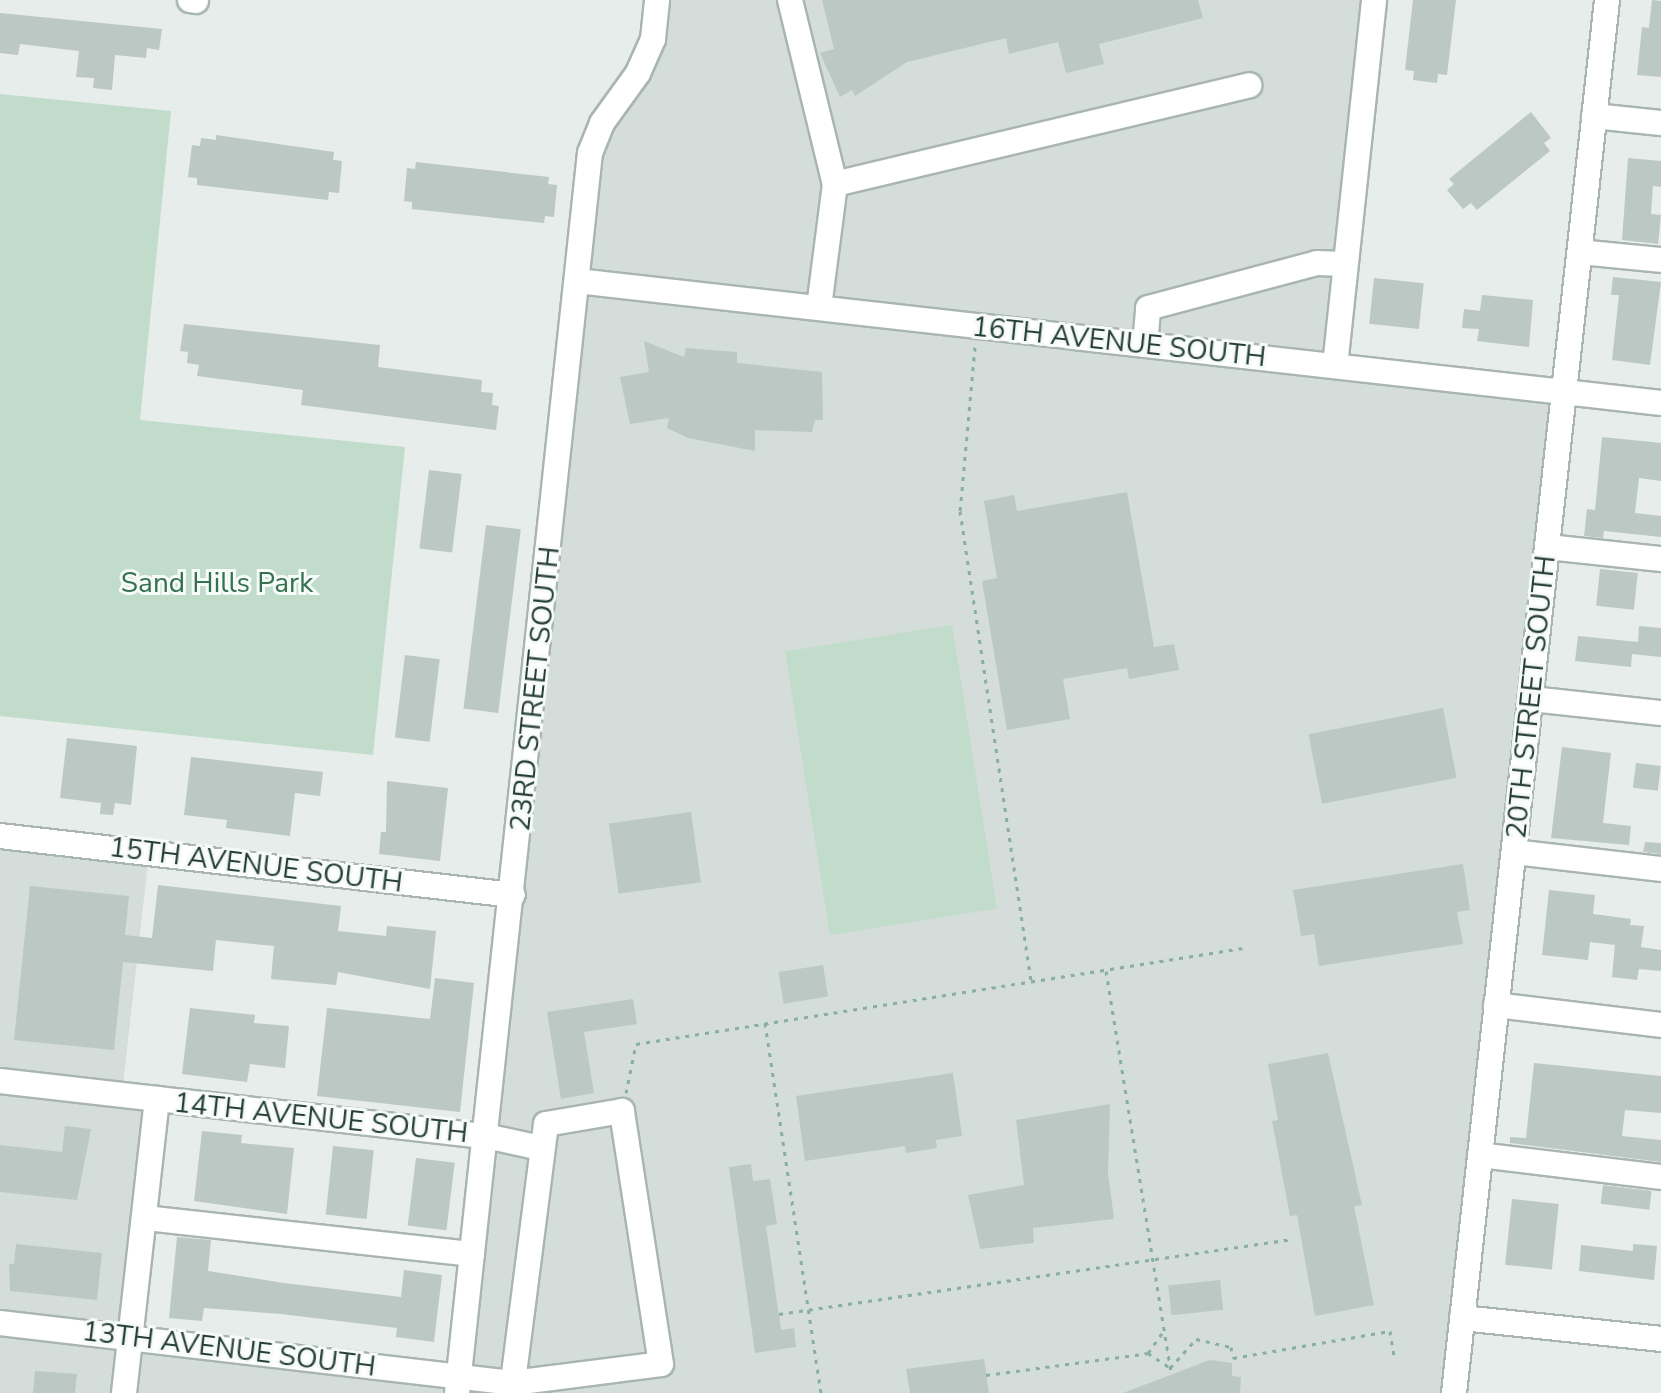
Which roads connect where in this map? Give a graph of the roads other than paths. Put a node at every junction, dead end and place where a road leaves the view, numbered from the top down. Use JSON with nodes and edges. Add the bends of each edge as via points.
{"nodes":[{"id":1,"x":657,"y":0,"type":"edge"},
{"id":2,"x":790,"y":0,"type":"edge"},
{"id":3,"x":1374,"y":0,"type":"edge"},
{"id":4,"x":1607,"y":0,"type":"edge"},
{"id":5,"x":1249,"y":85,"type":"dead end"},
{"id":6,"x":1594,"y":116,"type":"junction"},
{"id":7,"x":1661,"y":123,"type":"edge"},
{"id":8,"x":835,"y":184,"type":"junction"},
{"id":9,"x":1580,"y":252,"type":"junction"},
{"id":10,"x":1661,"y":260,"type":"edge"},
{"id":11,"x":1345,"y":264,"type":"junction"},
{"id":12,"x":577,"y":281,"type":"junction"},
{"id":13,"x":819,"y":308,"type":"junction"},
{"id":14,"x":1145,"y":345,"type":"junction"},
{"id":15,"x":1335,"y":366,"type":"junction"},
{"id":16,"x":1567,"y":392,"type":"junction"},
{"id":17,"x":1661,"y":403,"type":"edge"},
{"id":18,"x":1548,"y":547,"type":"junction"},
{"id":19,"x":1661,"y":559,"type":"edge"},
{"id":20,"x":1532,"y":699,"type":"junction"},
{"id":21,"x":1661,"y":713,"type":"edge"},
{"id":22,"x":0,"y":836,"type":"edge"},
{"id":23,"x":1514,"y":852,"type":"junction"},
{"id":24,"x":1661,"y":869,"type":"edge"},
{"id":25,"x":513,"y":895,"type":"junction"},
{"id":26,"x":1496,"y":1005,"type":"junction"},
{"id":27,"x":1661,"y":1025,"type":"edge"},
{"id":28,"x":0,"y":1081,"type":"edge"},
{"id":29,"x":157,"y":1099,"type":"junction"},
{"id":30,"x":486,"y":1136,"type":"junction"},
{"id":31,"x":541,"y":1148,"type":"junction"},
{"id":32,"x":1480,"y":1155,"type":"junction"},
{"id":33,"x":1661,"y":1177,"type":"edge"},
{"id":34,"x":145,"y":1218,"type":"junction"},
{"id":35,"x":472,"y":1254,"type":"junction"},
{"id":36,"x":1462,"y":1318,"type":"junction"},
{"id":37,"x":0,"y":1323,"type":"edge"},
{"id":38,"x":130,"y":1337,"type":"junction"},
{"id":39,"x":1661,"y":1339,"type":"edge"},
{"id":40,"x":513,"y":1383,"type":"junction"},
{"id":41,"x":458,"y":1385,"type":"edge"},
{"id":42,"x":124,"y":1393,"type":"edge"},
{"id":43,"x":1454,"y":1393,"type":"edge"}],
"edges":[{"from":1,"to":12,"type":"street","name":"23RD STREET SOUTH","via":[[653,39],[638,73],[602,123],[590,153]]},
{"from":2,"to":8,"type":"street"},
{"from":3,"to":11,"type":"street"},
{"from":4,"to":6,"type":"street","name":"20TH STREET SOUTH"},
{"from":5,"to":8,"type":"street"},
{"from":6,"to":7,"type":"street"},
{"from":6,"to":9,"type":"street","name":"20TH STREET SOUTH"},
{"from":8,"to":13,"type":"street"},
{"from":9,"to":10,"type":"street"},
{"from":9,"to":16,"type":"street","name":"20TH STREET SOUTH"},
{"from":11,"to":14,"type":"street","via":[[1317,263],[1148,308]]},
{"from":11,"to":15,"type":"street"},
{"from":12,"to":13,"type":"street","name":"16TH AVENUE SOUTH"},
{"from":12,"to":25,"type":"street","name":"23RD STREET SOUTH"},
{"from":13,"to":14,"type":"street","name":"16TH AVENUE SOUTH"},
{"from":14,"to":15,"type":"street","name":"16TH AVENUE SOUTH"},
{"from":15,"to":16,"type":"street","name":"16TH AVENUE SOUTH"},
{"from":16,"to":17,"type":"street","name":"16TH AVENUE SOUTH"},
{"from":16,"to":18,"type":"street","name":"20TH STREET SOUTH"},
{"from":18,"to":19,"type":"street"},
{"from":18,"to":20,"type":"street","name":"20TH STREET SOUTH"},
{"from":20,"to":21,"type":"street"},
{"from":20,"to":23,"type":"street","name":"20TH STREET SOUTH"},
{"from":22,"to":25,"type":"street","name":"15TH AVENUE SOUTH"},
{"from":23,"to":24,"type":"street"},
{"from":23,"to":26,"type":"street","name":"20TH STREET SOUTH"},
{"from":25,"to":30,"type":"street","name":"23RD STREET SOUTH"},
{"from":26,"to":27,"type":"street"},
{"from":26,"to":32,"type":"street","name":"20TH STREET SOUTH"},
{"from":28,"to":29,"type":"street","name":"14TH AVENUE SOUTH"},
{"from":29,"to":30,"type":"street","name":"14TH AVENUE SOUTH"},
{"from":29,"to":34,"type":"street"},
{"from":30,"to":31,"type":"street","name":"14TH AVENUE SOUTH"},
{"from":30,"to":35,"type":"street","name":"23RD STREET SOUTH"},
{"from":31,"to":40,"type":"street"},
{"from":31,"to":40,"type":"street","name":"13TH AVENUE SOUTH","via":[[546,1124],[622,1111],[661,1364]]},
{"from":32,"to":33,"type":"street"},
{"from":32,"to":36,"type":"street","name":"20TH STREET SOUTH"},
{"from":34,"to":35,"type":"street"},
{"from":34,"to":38,"type":"street"},
{"from":35,"to":41,"type":"street","name":"23RD STREET SOUTH"},
{"from":36,"to":39,"type":"street"},
{"from":36,"to":43,"type":"street","name":"20TH STREET SOUTH"},
{"from":37,"to":38,"type":"street","name":"13TH AVENUE SOUTH"},
{"from":38,"to":41,"type":"street","name":"13TH AVENUE SOUTH"},
{"from":38,"to":42,"type":"street"},
{"from":40,"to":41,"type":"street","name":"13TH AVENUE SOUTH"}]}
